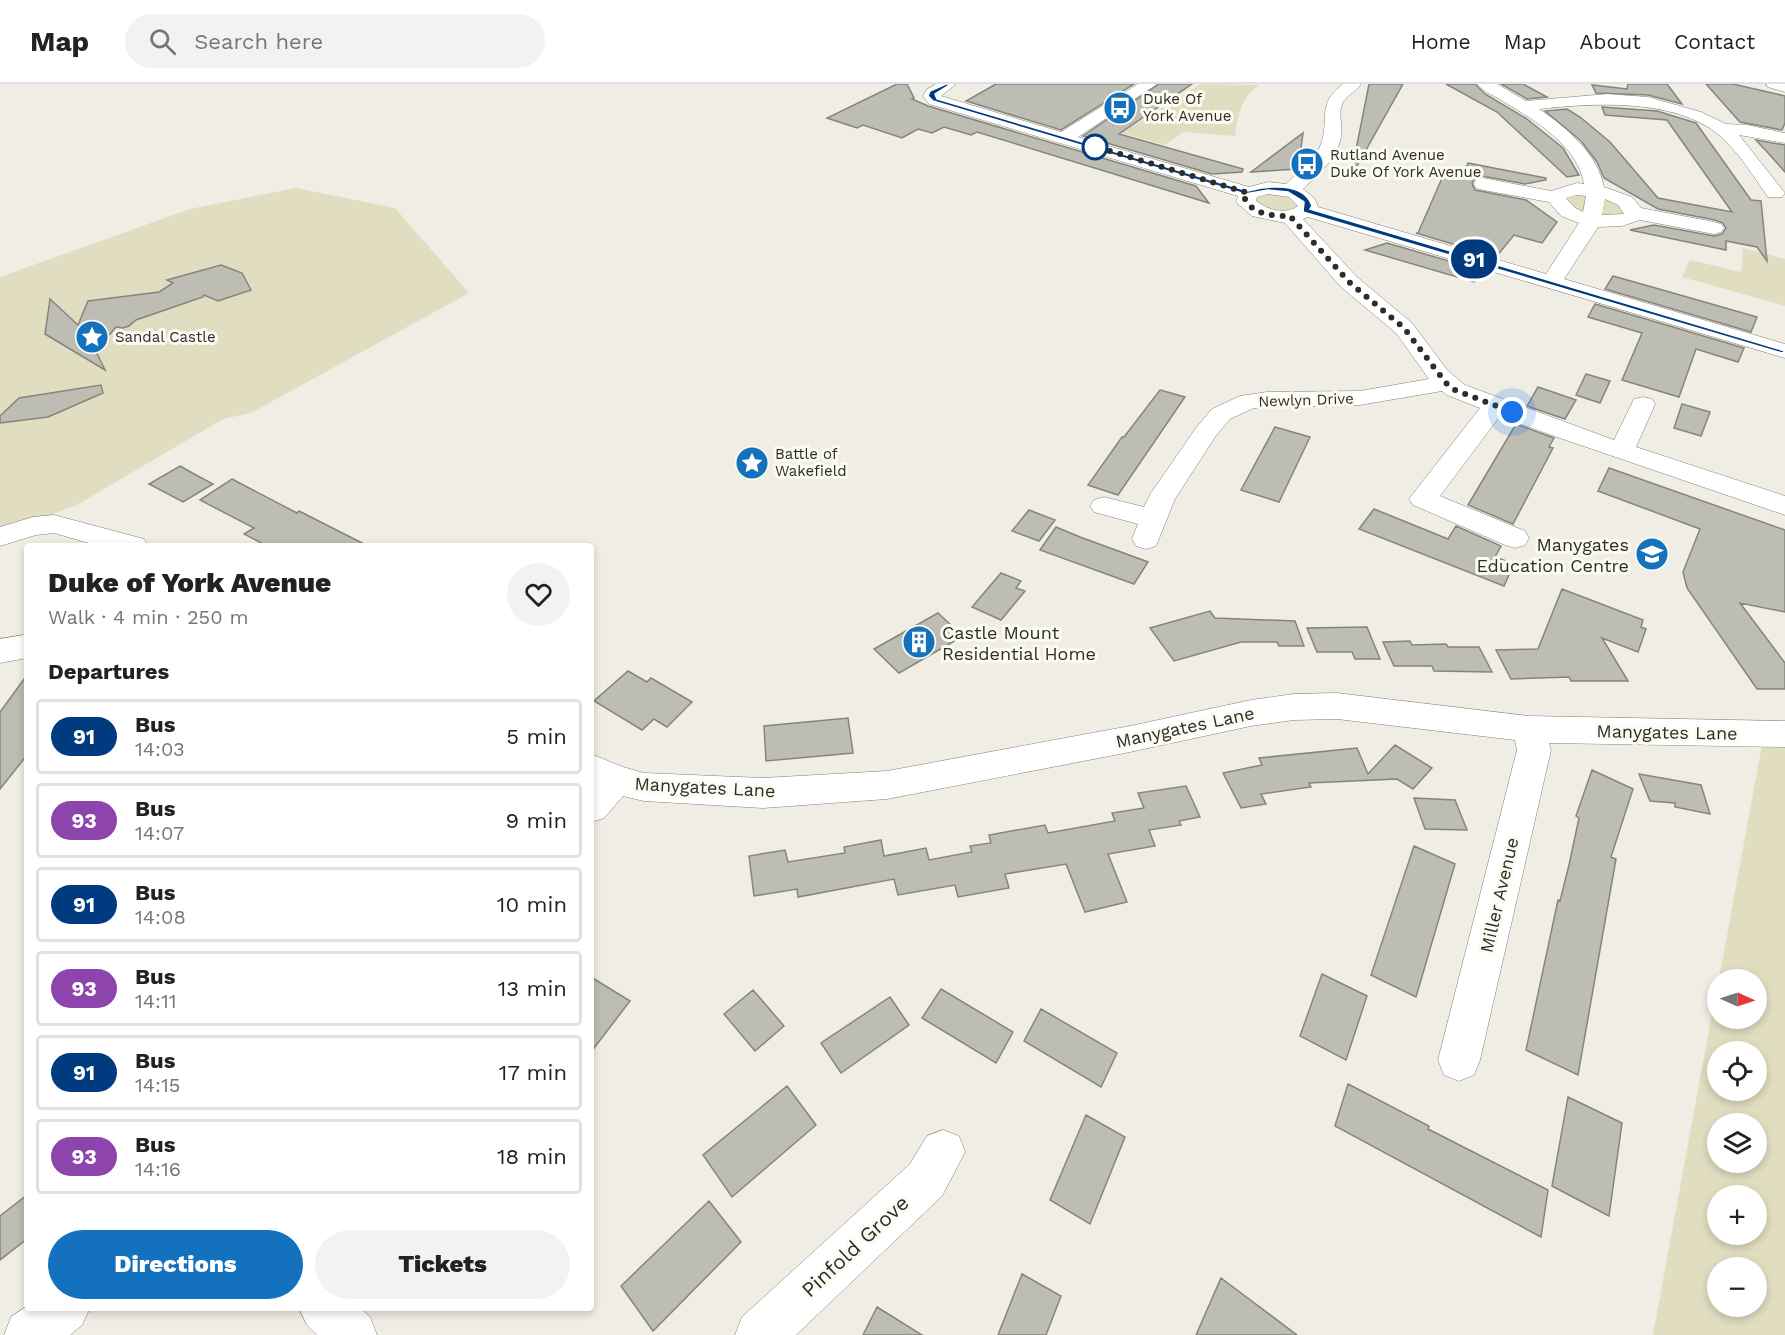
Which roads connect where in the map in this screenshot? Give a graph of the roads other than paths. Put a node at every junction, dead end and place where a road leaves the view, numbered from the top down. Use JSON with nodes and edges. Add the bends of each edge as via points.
{"nodes":[{"id":1,"x":948,"y":84,"type":"edge"},
{"id":2,"x":1149,"y":84,"type":"edge"},
{"id":3,"x":1353,"y":84,"type":"edge"},
{"id":4,"x":1485,"y":84,"type":"edge"},
{"id":5,"x":1774,"y":84,"type":"edge"},
{"id":6,"x":1785,"y":87,"type":"edge"},
{"id":7,"x":1523,"y":106,"type":"junction"},
{"id":8,"x":1722,"y":129,"type":"junction"},
{"id":9,"x":1064,"y":138,"type":"junction"},
{"id":10,"x":1785,"y":138,"type":"edge"},
{"id":11,"x":1483,"y":184,"type":"dead end"},
{"id":12,"x":1595,"y":190,"type":"junction"},
{"id":13,"x":1290,"y":191,"type":"junction"},
{"id":14,"x":1248,"y":193,"type":"junction"},
{"id":15,"x":1775,"y":193,"type":"dead end"},
{"id":16,"x":1556,"y":198,"type":"junction"},
{"id":17,"x":1298,"y":213,"type":"junction"},
{"id":18,"x":1635,"y":213,"type":"junction"},
{"id":19,"x":1591,"y":220,"type":"junction"},
{"id":20,"x":1714,"y":228,"type":"dead end"},
{"id":21,"x":1551,"y":282,"type":"junction"},
{"id":22,"x":1782,"y":349,"type":"edge"},
{"id":23,"x":1446,"y":383,"type":"junction"},
{"id":24,"x":1642,"y":404,"type":"dead end"},
{"id":25,"x":1495,"y":405,"type":"junction"},
{"id":26,"x":1622,"y":450,"type":"junction"},
{"id":27,"x":1104,"y":506,"type":"dead end"},
{"id":28,"x":1785,"y":506,"type":"edge"},
{"id":29,"x":0,"y":537,"type":"edge"},
{"id":30,"x":1515,"y":538,"type":"dead end"},
{"id":31,"x":123,"y":543,"type":"edge"},
{"id":32,"x":1529,"y":729,"type":"junction"},
{"id":33,"x":1785,"y":734,"type":"edge"},
{"id":34,"x":603,"y":774,"type":"edge"},
{"id":35,"x":594,"y":799,"type":"edge"},
{"id":36,"x":1460,"y":1060,"type":"dead end"},
{"id":37,"x":943,"y":1152,"type":"dead end"},
{"id":38,"x":61,"y":1311,"type":"edge"},
{"id":39,"x":327,"y":1311,"type":"edge"},
{"id":40,"x":29,"y":1335,"type":"edge"},
{"id":41,"x":352,"y":1335,"type":"edge"},
{"id":42,"x":760,"y":1335,"type":"edge"}],
"edges":[{"from":1,"to":9,"type":"street","via":[[931,96]]},
{"from":2,"to":9,"type":"street"},
{"from":3,"to":13,"type":"street","via":[[1338,97],[1331,112],[1332,137],[1327,152]]},
{"from":4,"to":7,"type":"street"},
{"from":5,"to":6,"type":"street"},
{"from":7,"to":8,"type":"street","via":[[1622,98],[1684,111]]},
{"from":7,"to":12,"type":"street","via":[[1550,124],[1577,151],[1593,177]]},
{"from":8,"to":10,"type":"street"},
{"from":8,"to":15,"type":"street"},
{"from":9,"to":14,"type":"street"},
{"from":11,"to":16,"type":"street"},
{"from":12,"to":16,"type":"street","via":[[1568,190]]},
{"from":12,"to":18,"type":"street","via":[[1624,200]]},
{"from":12,"to":19,"type":"street"},
{"from":13,"to":14,"type":"street","via":[[1268,188]]},
{"from":13,"to":17,"type":"street","via":[[1307,201],[1308,206]]},
{"from":14,"to":17,"type":"street","via":[[1245,199],[1253,209],[1270,215]]},
{"from":16,"to":19,"type":"street","via":[[1564,210]]},
{"from":17,"to":21,"type":"street"},
{"from":17,"to":23,"type":"street","via":[[1349,282],[1404,328]]},
{"from":18,"to":19,"type":"street","via":[[1621,221]]},
{"from":18,"to":20,"type":"street"},
{"from":19,"to":21,"type":"street"},
{"from":21,"to":22,"type":"street"},
{"from":23,"to":25,"type":"street"},
{"from":23,"to":27,"type":"street","name":"Newlyn Drive","via":[[1360,398],[1249,401],[1221,414],[1161,499],[1150,529]]},
{"from":24,"to":26,"type":"street"},
{"from":25,"to":26,"type":"street"},
{"from":25,"to":30,"type":"street","via":[[1423,499]]},
{"from":26,"to":28,"type":"street"},
{"from":29,"to":31,"type":"street","via":[[54,524]]},
{"from":32,"to":33,"type":"street","name":"Manygates Lane"},
{"from":32,"to":34,"type":"street","name":"Manygates Lane","via":[[1336,706],[1294,707],[887,785],[763,793],[644,787]]},
{"from":32,"to":36,"type":"street","name":"Miller Avenue","via":[[1534,750]]},
{"from":34,"to":35,"type":"street"},
{"from":37,"to":42,"type":"street","name":"Pinfold Grove","via":[[926,1180]]},
{"from":38,"to":40,"type":"street"},
{"from":39,"to":41,"type":"street"}]}
